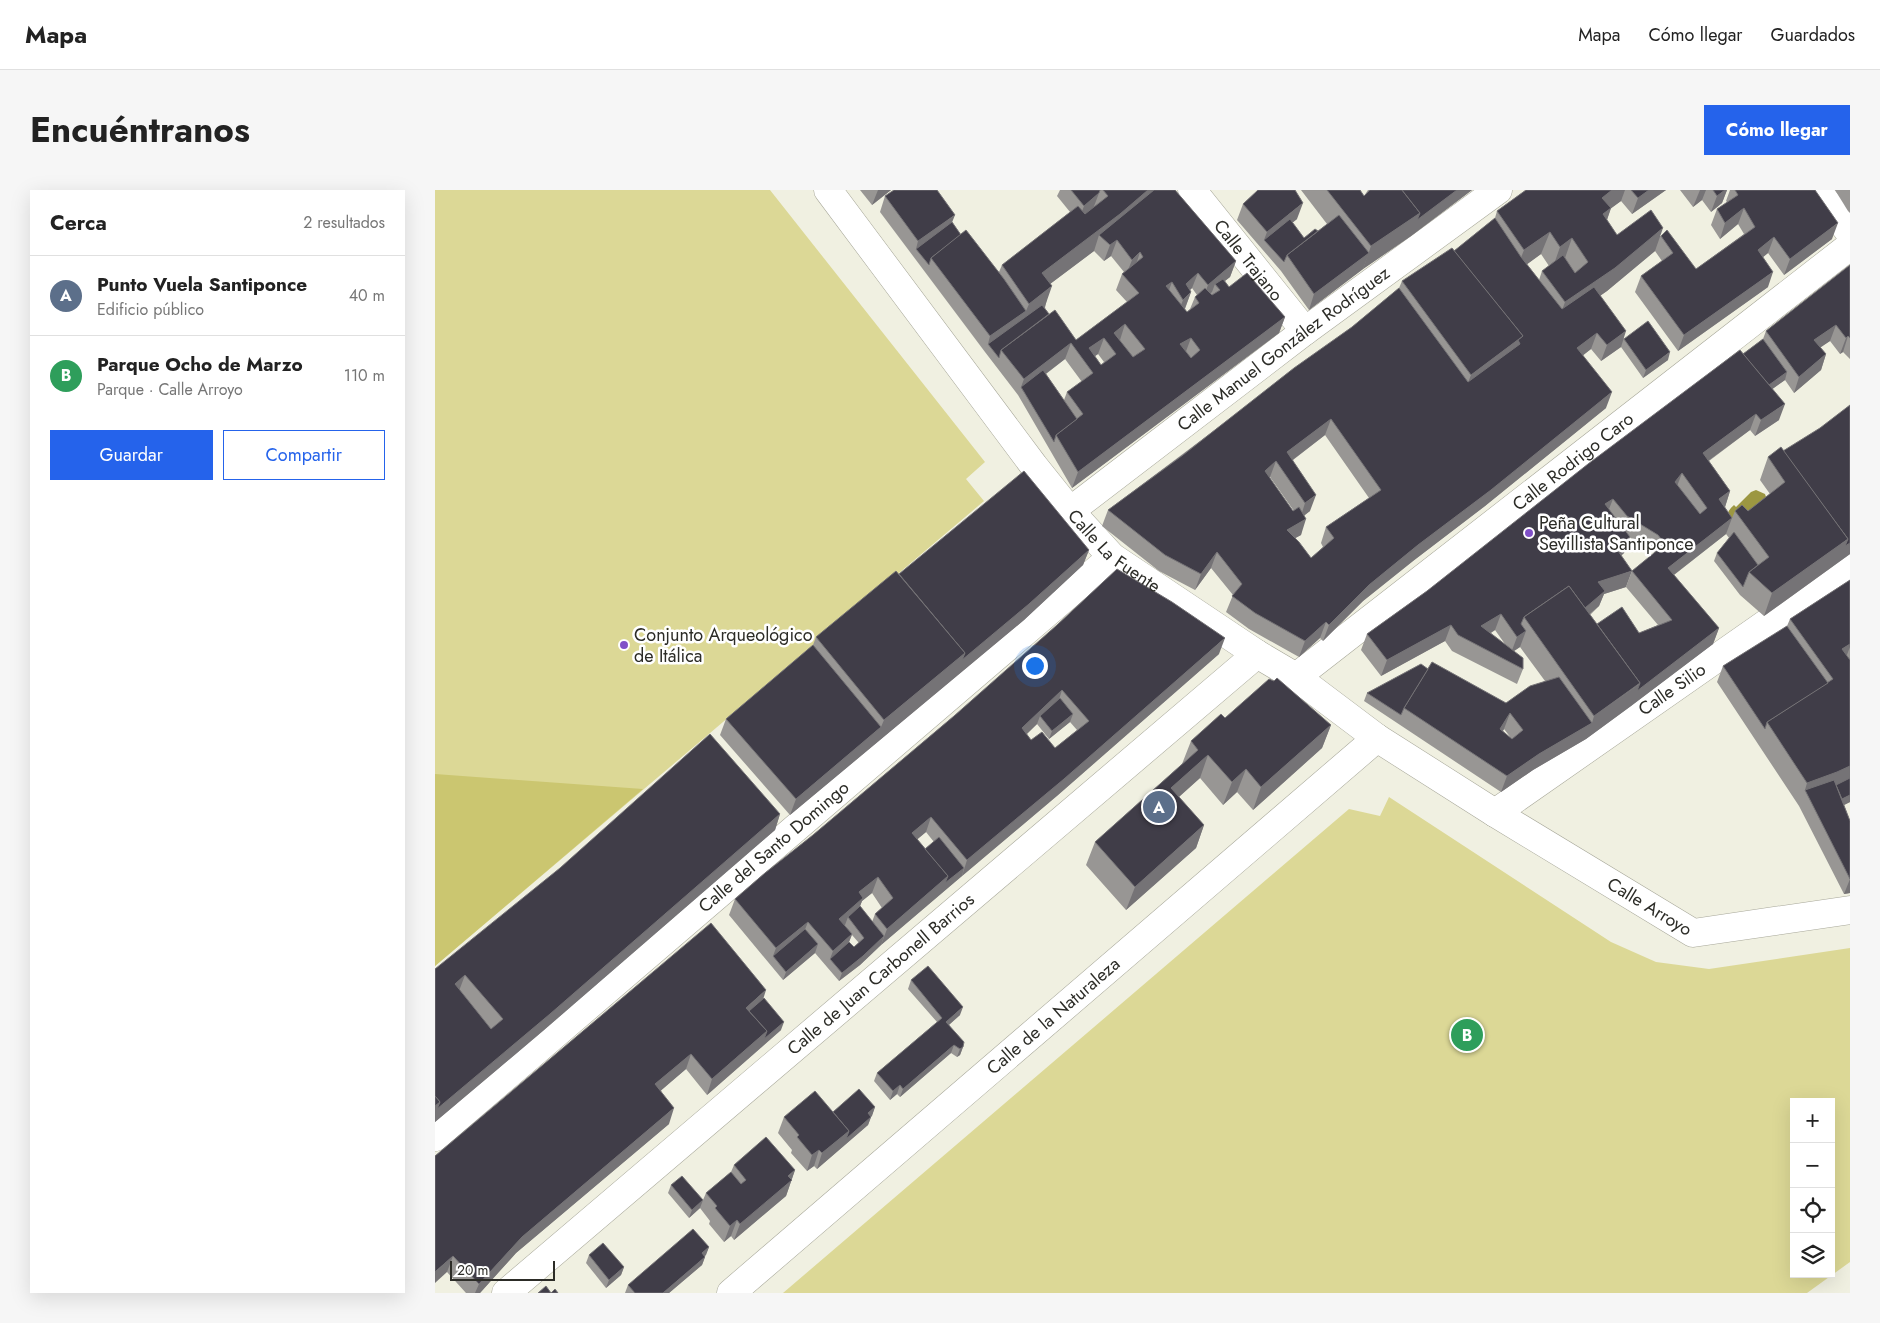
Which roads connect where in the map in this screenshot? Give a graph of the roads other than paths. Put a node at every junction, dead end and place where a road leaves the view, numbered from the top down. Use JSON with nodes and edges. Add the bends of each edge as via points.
{"nodes":[{"id":1,"x":828,"y":190,"type":"edge"},
{"id":2,"x":1192,"y":190,"type":"edge"},
{"id":3,"x":1498,"y":190,"type":"edge"},
{"id":4,"x":1817,"y":190,"type":"edge"},
{"id":5,"x":1850,"y":233,"type":"edge"},
{"id":6,"x":1850,"y":246,"type":"edge"},
{"id":7,"x":1305,"y":332,"type":"junction"},
{"id":8,"x":1070,"y":511,"type":"junction"},
{"id":9,"x":1112,"y":557,"type":"junction"},
{"id":10,"x":1850,"y":565,"type":"edge"},
{"id":11,"x":1257,"y":654,"type":"junction"},
{"id":12,"x":1296,"y":677,"type":"junction"},
{"id":13,"x":1377,"y":738,"type":"junction"},
{"id":14,"x":1495,"y":813,"type":"junction"},
{"id":15,"x":1850,"y":910,"type":"edge"},
{"id":16,"x":435,"y":1137,"type":"edge"},
{"id":17,"x":506,"y":1293,"type":"edge"},
{"id":18,"x":731,"y":1293,"type":"edge"}],
"edges":[{"from":1,"to":8,"type":"street","name":"Calle La Fuente"},
{"from":2,"to":7,"type":"street","name":"Calle Trajano"},
{"from":3,"to":7,"type":"street","name":"Calle Manuel González Rodríguez"},
{"from":4,"to":5,"type":"street"},
{"from":6,"to":12,"type":"street","name":"Calle Rodrigo Caro"},
{"from":7,"to":8,"type":"street","name":"Calle Manuel González Rodríguez"},
{"from":8,"to":9,"type":"street","name":"Calle La Fuente"},
{"from":9,"to":11,"type":"street","name":"Calle La Fuente"},
{"from":9,"to":16,"type":"street","name":"Calle del Santo Domingo"},
{"from":10,"to":14,"type":"street","name":"Calle Silio"},
{"from":11,"to":12,"type":"street","name":"Calle La Fuente"},
{"from":11,"to":17,"type":"street","name":"Calle de Juan Carbonell Barrios"},
{"from":12,"to":13,"type":"street","name":"Calle La Fuente"},
{"from":13,"to":14,"type":"street","name":"Calle La Fuente"},
{"from":13,"to":18,"type":"street","name":"Calle de la Naturaleza"},
{"from":14,"to":15,"type":"street","name":"Calle Arroyo","via":[[1693,934]]}]}
